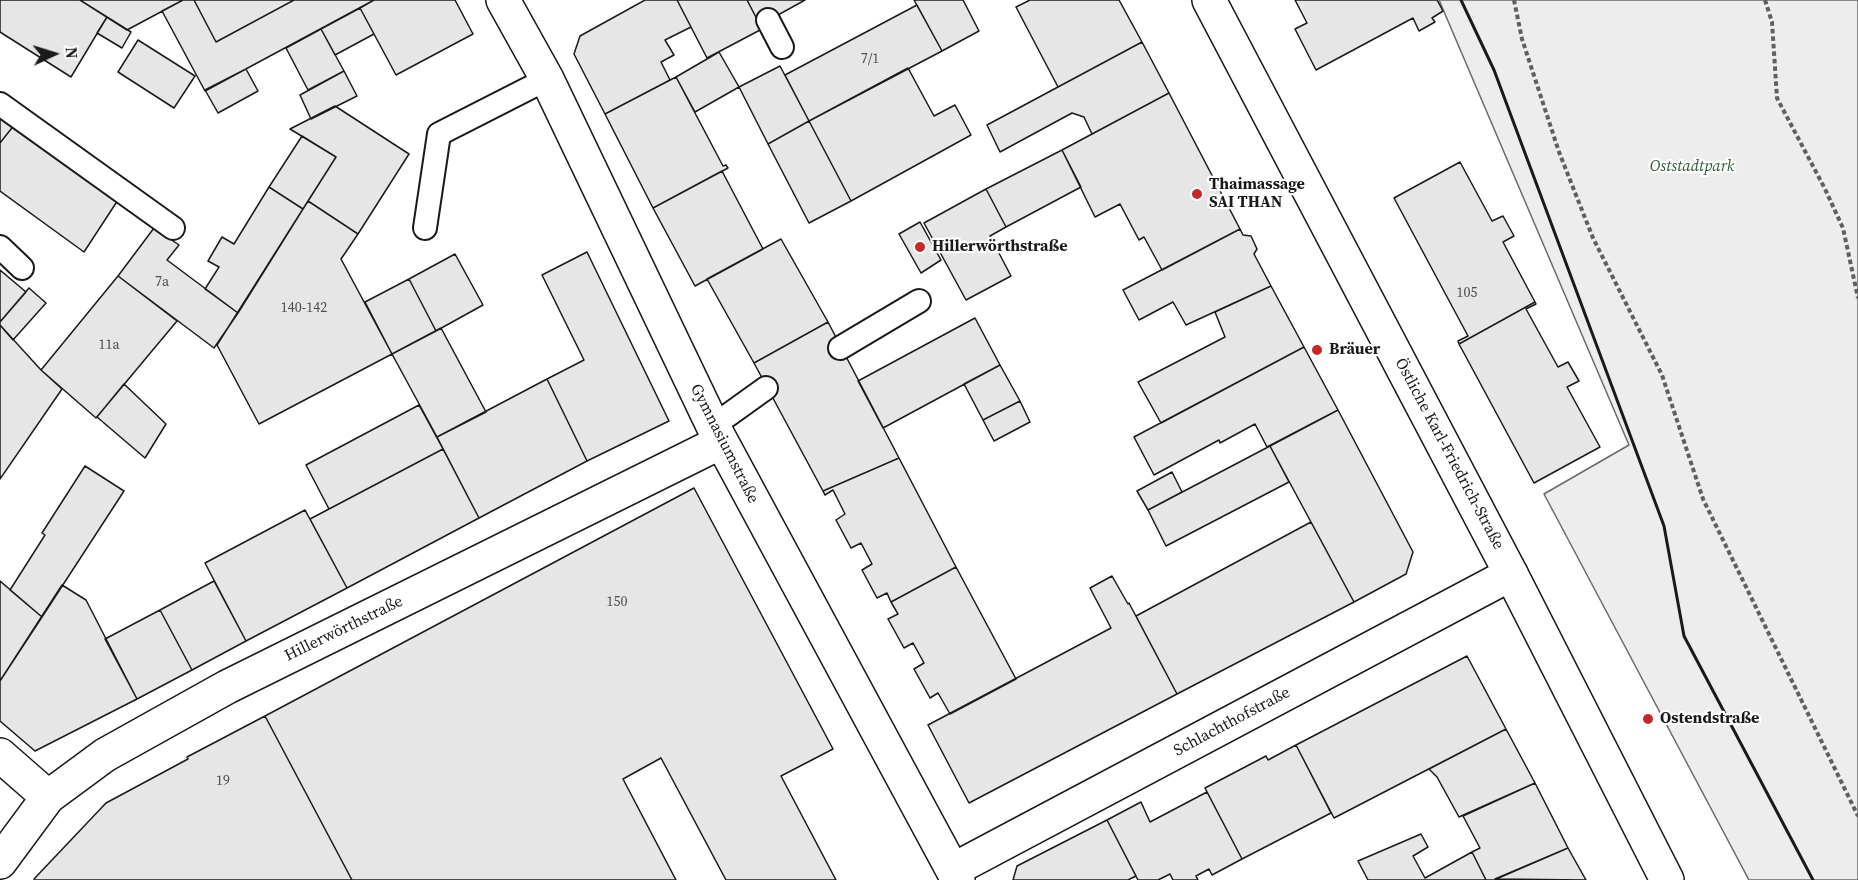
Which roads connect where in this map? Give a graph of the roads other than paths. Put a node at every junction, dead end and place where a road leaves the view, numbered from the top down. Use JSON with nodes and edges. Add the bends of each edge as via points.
{"nodes":[{"id":1,"x":1209,"y":0,"type":"edge"},
{"id":2,"x":511,"y":3,"type":"edge"},
{"id":3,"x":768,"y":20,"type":"dead end"},
{"id":4,"x":782,"y":47,"type":"dead end"},
{"id":5,"x":547,"y":80,"type":"junction"},
{"id":6,"x":0,"y":104,"type":"edge"},
{"id":7,"x":173,"y":228,"type":"dead end"},
{"id":8,"x":424,"y":228,"type":"dead end"},
{"id":9,"x":0,"y":247,"type":"edge"},
{"id":10,"x":22,"y":268,"type":"dead end"},
{"id":11,"x":919,"y":301,"type":"dead end"},
{"id":12,"x":840,"y":348,"type":"dead end"},
{"id":13,"x":766,"y":388,"type":"dead end"},
{"id":14,"x":717,"y":434,"type":"junction"},
{"id":15,"x":1511,"y":574,"type":"junction"},
{"id":16,"x":0,"y":755,"type":"edge"},
{"id":17,"x":48,"y":797,"type":"junction"},
{"id":18,"x":0,"y":862,"type":"edge"},
{"id":19,"x":955,"y":875,"type":"edge"},
{"id":20,"x":1667,"y":880,"type":"edge"}],
"edges":[{"from":1,"to":15,"type":"street","name":"Östliche Karl-Friedrich-Straße"},
{"from":2,"to":5,"type":"street","name":"Gymnasiumstraße"},
{"from":3,"to":4,"type":"lane"},
{"from":5,"to":8,"type":"lane","via":[[439,134]]},
{"from":5,"to":14,"type":"street","name":"Gymnasiumstraße"},
{"from":6,"to":7,"type":"lane"},
{"from":9,"to":10,"type":"lane"},
{"from":11,"to":12,"type":"lane"},
{"from":13,"to":14,"type":"lane"},
{"from":14,"to":17,"type":"street","name":"Hillerwörthstraße","via":[[227,687],[105,755]]},
{"from":14,"to":19,"type":"street","name":"Gymnasiumstraße"},
{"from":15,"to":19,"type":"street","name":"Schlachthofstraße"},
{"from":15,"to":20,"type":"street","name":"Östliche Karl-Friedrich-Straße"},
{"from":16,"to":17,"type":"street"},
{"from":17,"to":18,"type":"street","name":"Hillerwörthstraße"}]}
